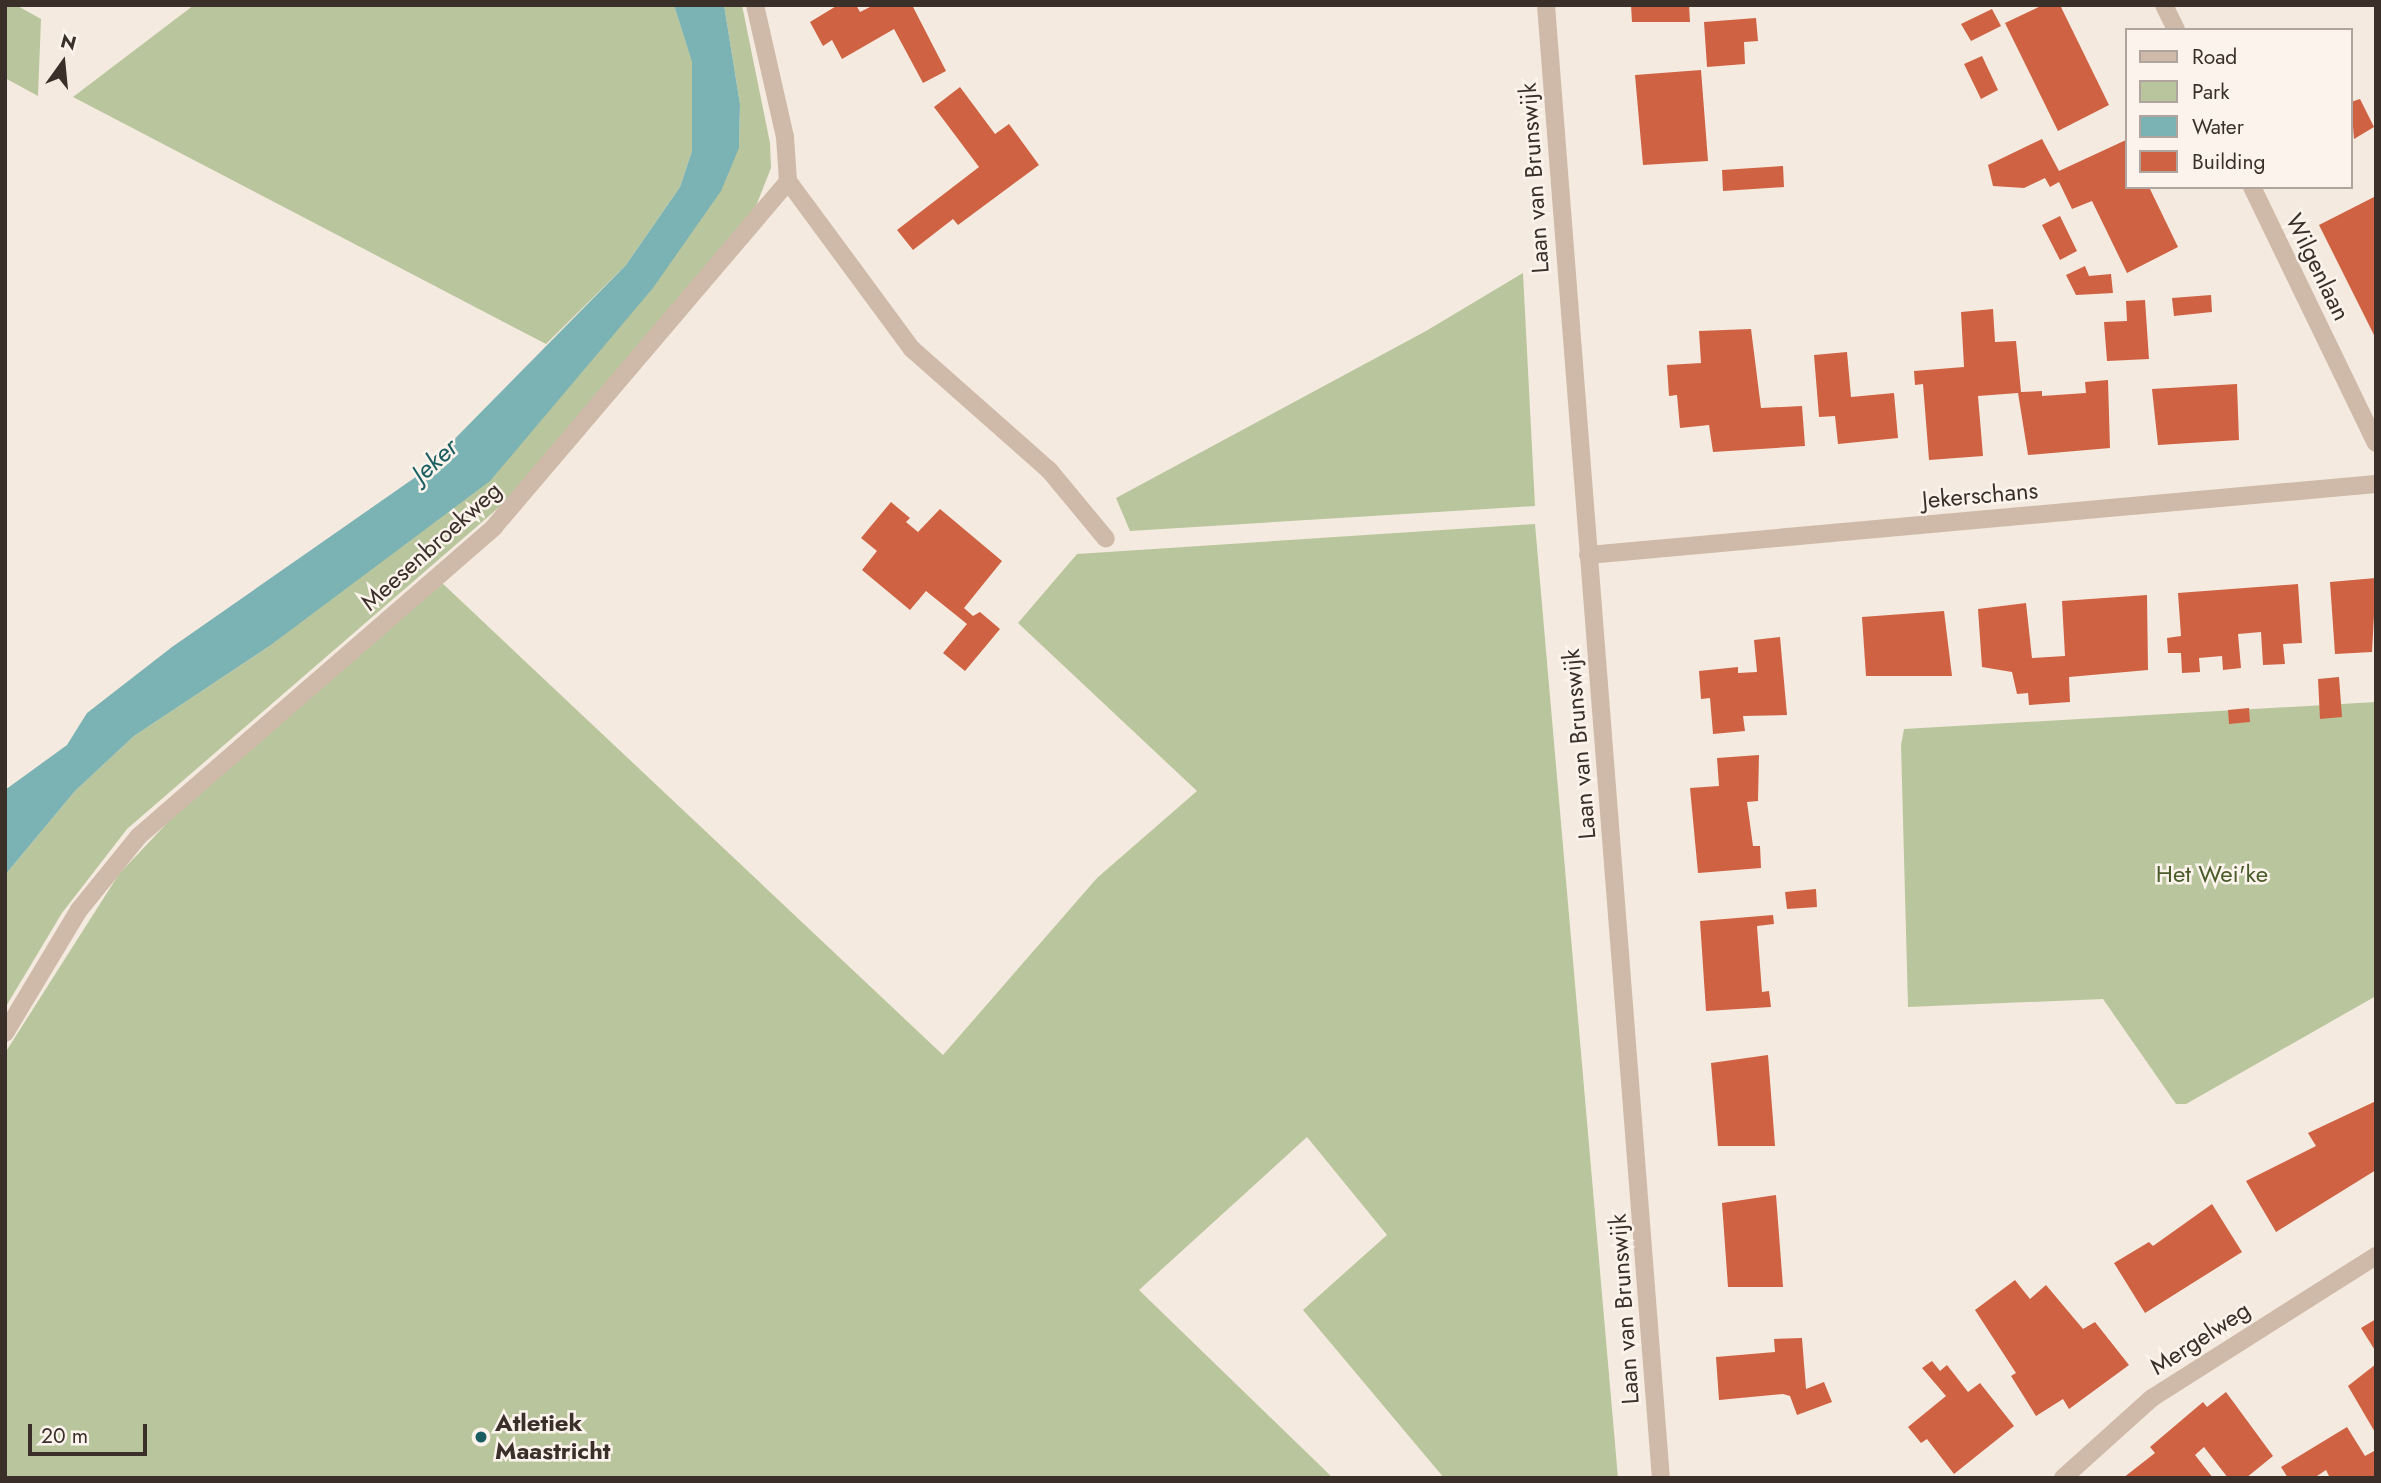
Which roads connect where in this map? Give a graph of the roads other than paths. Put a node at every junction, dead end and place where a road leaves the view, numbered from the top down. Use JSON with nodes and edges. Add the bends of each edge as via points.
{"nodes":[{"id":1,"x":755,"y":5,"type":"edge"},
{"id":2,"x":1546,"y":5,"type":"edge"},
{"id":3,"x":2164,"y":5,"type":"edge"},
{"id":4,"x":2175,"y":28,"type":"edge"},
{"id":5,"x":788,"y":181,"type":"junction"},
{"id":6,"x":2253,"y":189,"type":"edge"},
{"id":7,"x":2376,"y":443,"type":"edge"},
{"id":8,"x":2376,"y":484,"type":"edge"},
{"id":9,"x":1106,"y":539,"type":"dead end"},
{"id":10,"x":1588,"y":555,"type":"junction"},
{"id":11,"x":5,"y":1034,"type":"edge"},
{"id":12,"x":2376,"y":1256,"type":"edge"},
{"id":13,"x":1661,"y":1478,"type":"edge"},
{"id":14,"x":2063,"y":1478,"type":"edge"}],
"edges":[{"from":1,"to":5,"type":"street","via":[[785,137]]},
{"from":2,"to":10,"type":"street","name":"Laan van Brunswijk"},
{"from":3,"to":4,"type":"street"},
{"from":5,"to":9,"type":"street","via":[[912,349],[1049,470]]},
{"from":5,"to":11,"type":"street","name":"Meesenbroekweg","via":[[501,520],[139,836],[79,910]]},
{"from":6,"to":7,"type":"street","name":"Wilgenlaan"},
{"from":8,"to":10,"type":"street","name":"Jekerschans"},
{"from":10,"to":13,"type":"street","name":"Laan van Brunswijk"},
{"from":12,"to":14,"type":"street","name":"Mergelweg","via":[[2152,1398]]}]}
